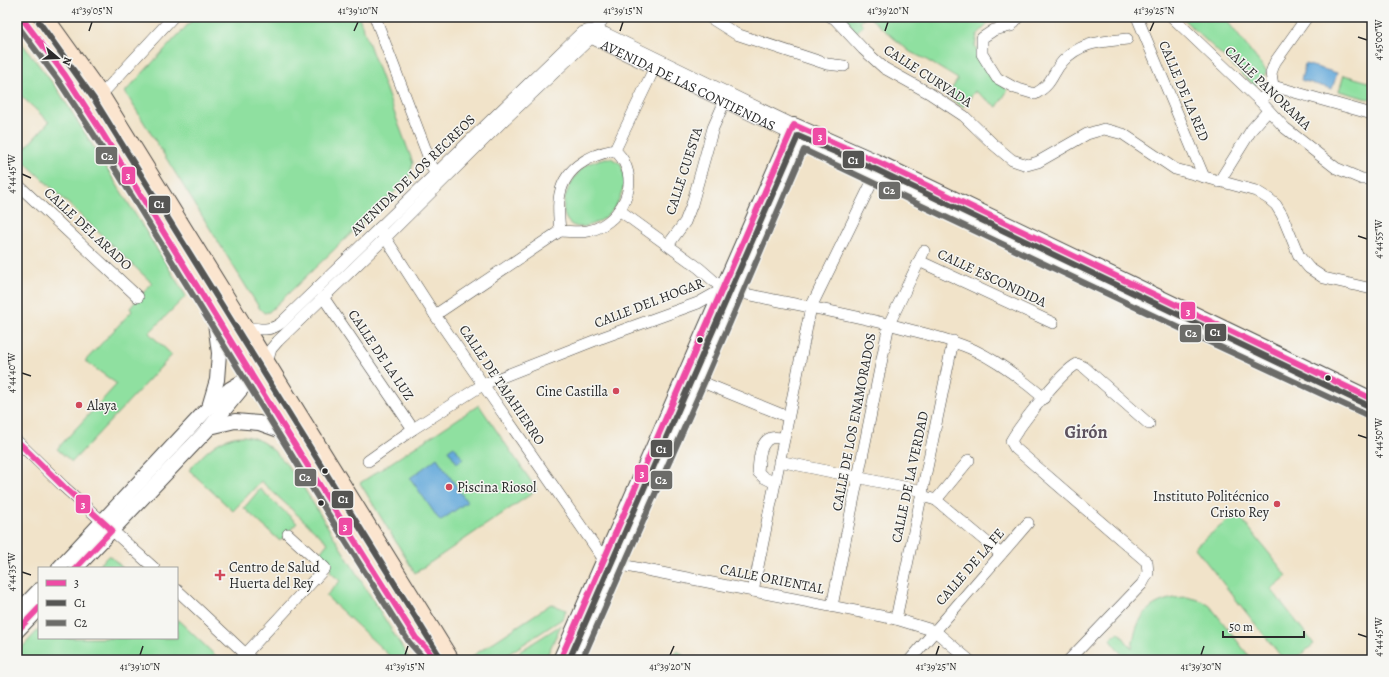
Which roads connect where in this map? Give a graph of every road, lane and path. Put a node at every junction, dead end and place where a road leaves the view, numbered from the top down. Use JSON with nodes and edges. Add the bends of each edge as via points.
{"nodes":[{"id":1,"x":21,"y":17,"type":"edge"},
{"id":2,"x":45,"y":17,"type":"edge"},
{"id":3,"x":173,"y":17,"type":"edge"},
{"id":4,"x":375,"y":17,"type":"edge"},
{"id":5,"x":604,"y":17,"type":"edge"},
{"id":6,"x":709,"y":17,"type":"edge"},
{"id":7,"x":831,"y":17,"type":"edge"},
{"id":8,"x":1018,"y":17,"type":"edge"},
{"id":9,"x":1137,"y":17,"type":"edge"},
{"id":10,"x":1172,"y":17,"type":"edge"},
{"id":11,"x":1307,"y":17,"type":"edge"},
{"id":12,"x":594,"y":34,"type":"junction"},
{"id":13,"x":1126,"y":39,"type":"dead end"},
{"id":14,"x":844,"y":66,"type":"dead end"},
{"id":15,"x":654,"y":69,"type":"junction"},
{"id":16,"x":65,"y":75,"type":"junction"},
{"id":17,"x":1273,"y":86,"type":"junction"},
{"id":18,"x":101,"y":95,"type":"junction"},
{"id":19,"x":1260,"y":101,"type":"junction"},
{"id":20,"x":724,"y":103,"type":"junction"},
{"id":21,"x":1268,"y":110,"type":"junction"},
{"id":22,"x":1372,"y":114,"type":"edge"},
{"id":23,"x":797,"y":132,"type":"junction"},
{"id":24,"x":103,"y":134,"type":"junction"},
{"id":25,"x":615,"y":150,"type":"junction"},
{"id":26,"x":876,"y":174,"type":"junction"},
{"id":27,"x":1204,"y":177,"type":"junction"},
{"id":28,"x":438,"y":178,"type":"junction"},
{"id":29,"x":1372,"y":179,"type":"edge"},
{"id":30,"x":1219,"y":182,"type":"junction"},
{"id":31,"x":17,"y":184,"type":"edge"},
{"id":32,"x":620,"y":210,"type":"junction"},
{"id":33,"x":560,"y":231,"type":"junction"},
{"id":34,"x":382,"y":233,"type":"junction"},
{"id":35,"x":668,"y":245,"type":"junction"},
{"id":36,"x":921,"y":256,"type":"joint"},
{"id":37,"x":730,"y":272,"type":"junction"},
{"id":38,"x":719,"y":284,"type":"junction"},
{"id":39,"x":1372,"y":289,"type":"edge"},
{"id":40,"x":138,"y":297,"type":"dead end"},
{"id":41,"x":323,"y":297,"type":"junction"},
{"id":42,"x":698,"y":303,"type":"junction"},
{"id":43,"x":811,"y":307,"type":"junction"},
{"id":44,"x":213,"y":313,"type":"junction"},
{"id":45,"x":436,"y":315,"type":"junction"},
{"id":46,"x":711,"y":316,"type":"junction"},
{"id":47,"x":1053,"y":323,"type":"dead end"},
{"id":48,"x":889,"y":324,"type":"junction"},
{"id":49,"x":245,"y":327,"type":"junction"},
{"id":50,"x":953,"y":341,"type":"junction"},
{"id":51,"x":267,"y":362,"type":"junction"},
{"id":52,"x":252,"y":376,"type":"junction"},
{"id":53,"x":697,"y":380,"type":"junction"},
{"id":54,"x":484,"y":384,"type":"junction"},
{"id":55,"x":1044,"y":398,"type":"junction"},
{"id":56,"x":1372,"y":399,"type":"edge"},
{"id":57,"x":209,"y":407,"type":"junction"},
{"id":58,"x":1372,"y":409,"type":"edge"},
{"id":59,"x":788,"y":417,"type":"junction"},
{"id":60,"x":1149,"y":424,"type":"dead end"},
{"id":61,"x":210,"y":428,"type":"junction"},
{"id":62,"x":413,"y":429,"type":"junction"},
{"id":63,"x":287,"y":433,"type":"junction"},
{"id":64,"x":784,"y":438,"type":"junction"},
{"id":65,"x":17,"y":441,"type":"edge"},
{"id":66,"x":969,"y":460,"type":"dead end"},
{"id":67,"x":368,"y":461,"type":"dead end"},
{"id":68,"x":779,"y":461,"type":"junction"},
{"id":69,"x":858,"y":477,"type":"junction"},
{"id":70,"x":775,"y":483,"type":"junction"},
{"id":71,"x":922,"y":493,"type":"junction"},
{"id":72,"x":936,"y":500,"type":"junction"},
{"id":73,"x":1028,"y":523,"type":"dead end"},
{"id":74,"x":107,"y":526,"type":"junction"},
{"id":75,"x":288,"y":534,"type":"dead end"},
{"id":76,"x":381,"y":546,"type":"junction"},
{"id":77,"x":1001,"y":554,"type":"junction"},
{"id":78,"x":610,"y":561,"type":"junction"},
{"id":79,"x":60,"y":567,"type":"edge"},
{"id":80,"x":77,"y":567,"type":"edge"},
{"id":81,"x":153,"y":567,"type":"edge"},
{"id":82,"x":753,"y":590,"type":"junction"},
{"id":83,"x":38,"y":591,"type":"edge"},
{"id":84,"x":178,"y":591,"type":"edge"},
{"id":85,"x":832,"y":606,"type":"junction"},
{"id":86,"x":38,"y":609,"type":"edge"},
{"id":87,"x":17,"y":613,"type":"edge"},
{"id":88,"x":896,"y":619,"type":"junction"},
{"id":89,"x":17,"y":631,"type":"edge"},
{"id":90,"x":935,"y":631,"type":"junction"},
{"id":91,"x":416,"y":638,"type":"junction"},
{"id":92,"x":246,"y":658,"type":"edge"},
{"id":93,"x":430,"y":660,"type":"edge"},
{"id":94,"x":435,"y":660,"type":"edge"},
{"id":95,"x":451,"y":660,"type":"edge"},
{"id":96,"x":560,"y":660,"type":"edge"},
{"id":97,"x":573,"y":660,"type":"edge"},
{"id":98,"x":910,"y":660,"type":"edge"},
{"id":99,"x":969,"y":660,"type":"edge"},
{"id":100,"x":1069,"y":660,"type":"edge"}],
"edges":[{"from":1,"to":16,"type":"main road"},
{"from":2,"to":18,"type":"main road"},
{"from":3,"to":18,"type":"street"},
{"from":4,"to":28,"type":"street"},
{"from":5,"to":12,"type":"street"},
{"from":6,"to":14,"type":"street","via":[[736,34],[826,64]]},
{"from":7,"to":27,"type":"street","name":"CALLE CURVADA","via":[[884,68],[964,116],[1012,160],[1027,165],[1038,162],[1087,134],[1104,129],[1123,134],[1175,170]]},
{"from":8,"to":13,"type":"street","via":[[1011,26],[994,30],[982,38],[982,54],[997,78],[1015,88],[1035,94],[1045,88],[1063,62],[1078,50],[1091,43]]},
{"from":9,"to":27,"type":"street","name":"CALLE DE LA RED"},
{"from":10,"to":19,"type":"street","name":"CALLE PANORAMA"},
{"from":11,"to":17,"type":"street","via":[[1275,62],[1271,73]]},
{"from":12,"to":15,"type":"street","name":"AVENIDA DE LAS CONTIENDAS"},
{"from":12,"to":23,"type":"street","name":"AVENIDA DE LAS CONTIENDAS"},
{"from":12,"to":28,"type":"street","name":"AVENIDA DE LOS RECREOS","via":[[588,30],[581,33]]},
{"from":15,"to":20,"type":"street","name":"AVENIDA DE LAS CONTIENDAS"},
{"from":15,"to":25,"type":"street"},
{"from":16,"to":18,"type":"main road","via":[[84,88]]},
{"from":16,"to":24,"type":"main road"},
{"from":17,"to":19,"type":"street"},
{"from":17,"to":22,"type":"street"},
{"from":18,"to":24,"type":"main road","via":[[96,101],[95,109]]},
{"from":18,"to":49,"type":"main road"},
{"from":19,"to":21,"type":"street","name":"CALLE PANORAMA"},
{"from":20,"to":23,"type":"street","name":"AVENIDA DE LAS CONTIENDAS"},
{"from":20,"to":35,"type":"street","name":"CALLE CUESTA","via":[[713,128],[685,222]]},
{"from":21,"to":29,"type":"street","name":"CALLE PANORAMA","via":[[1285,128],[1336,168],[1362,179]]},
{"from":21,"to":30,"type":"street","via":[[1252,129]]},
{"from":23,"to":26,"type":"street","name":"AVENIDA DE LAS CONTIENDAS"},
{"from":23,"to":37,"type":"street"},
{"from":23,"to":38,"type":"street"},
{"from":23,"to":56,"type":"street","name":"AVENIDA DE LAS CONTIENDAS","via":[[880,164]]},
{"from":24,"to":44,"type":"main road"},
{"from":25,"to":32,"type":"street","via":[[624,160],[629,178],[626,198]]},
{"from":25,"to":33,"type":"street","via":[[589,157],[577,165],[570,174],[559,198]]},
{"from":26,"to":43,"type":"street"},
{"from":26,"to":58,"type":"street","name":"AVENIDA DE LAS CONTIENDAS"},
{"from":27,"to":30,"type":"street","name":"CALLE CURVADA"},
{"from":28,"to":34,"type":"street","name":"AVENIDA DE LOS RECREOS"},
{"from":30,"to":39,"type":"street","name":"CALLE CURVADA","via":[[1256,191],[1276,205],[1298,256],[1309,268],[1324,278]]},
{"from":31,"to":40,"type":"street","name":"CALLE DEL ARADO"},
{"from":32,"to":33,"type":"street","via":[[598,228],[587,231]]},
{"from":32,"to":35,"type":"street"},
{"from":33,"to":45,"type":"street"},
{"from":34,"to":41,"type":"street","name":"AVENIDA DE LOS RECREOS"},
{"from":34,"to":45,"type":"street","name":"CALLE DE TAJAHIERRO"},
{"from":34,"to":49,"type":"street","name":"AVENIDA DE LOS RECREOS","via":[[276,327],[265,330]]},
{"from":35,"to":38,"type":"street"},
{"from":36,"to":47,"type":"street","name":"CALLE ESCONDIDA"},
{"from":36,"to":48,"type":"street","name":"CALLE DE LOS ENAMORADOS"},
{"from":37,"to":38,"type":"street"},
{"from":37,"to":38,"type":"street","via":[[720,276]]},
{"from":38,"to":42,"type":"street","name":"CALLE DEL HOGAR"},
{"from":38,"to":43,"type":"street"},
{"from":38,"to":46,"type":"street"},
{"from":38,"to":53,"type":"street"},
{"from":41,"to":51,"type":"street","name":"AVENIDA DE LOS RECREOS","via":[[278,340],[271,349]]},
{"from":41,"to":62,"type":"street","name":"CALLE DE LA LUZ"},
{"from":42,"to":46,"type":"street","via":[[707,309]]},
{"from":42,"to":54,"type":"street","name":"CALLE DEL HOGAR"},
{"from":43,"to":48,"type":"street"},
{"from":43,"to":59,"type":"street"},
{"from":44,"to":52,"type":"main road"},
{"from":44,"to":57,"type":"street","via":[[219,353],[217,380]]},
{"from":45,"to":54,"type":"street","name":"CALLE DE TAJAHIERRO"},
{"from":46,"to":78,"type":"street"},
{"from":48,"to":50,"type":"street"},
{"from":48,"to":69,"type":"street","name":"CALLE DE LOS ENAMORADOS"},
{"from":49,"to":51,"type":"main road"},
{"from":49,"to":52,"type":"main road"},
{"from":50,"to":55,"type":"street","via":[[998,365]]},
{"from":50,"to":71,"type":"street","name":"CALLE DE LA VERDAD"},
{"from":51,"to":76,"type":"main road"},
{"from":52,"to":57,"type":"street","via":[[230,389]]},
{"from":52,"to":61,"type":"street"},
{"from":52,"to":63,"type":"main road"},
{"from":52,"to":76,"type":"main road","via":[[263,376],[270,382],[366,536]]},
{"from":53,"to":59,"type":"street"},
{"from":53,"to":78,"type":"street"},
{"from":54,"to":62,"type":"street","name":"CALLE DEL HOGAR"},
{"from":54,"to":78,"type":"street","name":"CALLE DE TAJAHIERRO","via":[[579,524]]},
{"from":55,"to":60,"type":"street","via":[[1070,368],[1077,364]]},
{"from":55,"to":100,"type":"street","via":[[1015,434],[1011,441],[1015,448],[1147,562],[1148,573],[1142,584]]},
{"from":57,"to":74,"type":"street"},
{"from":59,"to":64,"type":"street"},
{"from":61,"to":63,"type":"street","via":[[235,421],[259,423]]},
{"from":61,"to":74,"type":"street"},
{"from":62,"to":67,"type":"street","name":"CALLE DEL HOGAR"},
{"from":63,"to":91,"type":"main road"},
{"from":64,"to":68,"type":"street"},
{"from":64,"to":70,"type":"street","via":[[771,438],[763,444],[759,457],[758,472],[762,477]]},
{"from":65,"to":74,"type":"street"},
{"from":66,"to":72,"type":"street"},
{"from":68,"to":69,"type":"street"},
{"from":68,"to":70,"type":"street"},
{"from":69,"to":71,"type":"street"},
{"from":69,"to":85,"type":"street","name":"CALLE DE LOS ENAMORADOS"},
{"from":70,"to":82,"type":"street"},
{"from":71,"to":72,"type":"street"},
{"from":71,"to":88,"type":"street","name":"CALLE DE LA VERDAD"},
{"from":72,"to":77,"type":"street"},
{"from":73,"to":77,"type":"street","name":"CALLE DE LA FE"},
{"from":74,"to":79,"type":"street"},
{"from":74,"to":80,"type":"street"},
{"from":74,"to":81,"type":"street"},
{"from":75,"to":92,"type":"street","via":[[325,568]]},
{"from":76,"to":95,"type":"main road"},
{"from":77,"to":90,"type":"street","name":"CALLE DE LA FE"},
{"from":78,"to":82,"type":"street","name":"CALLE ORIENTAL"},
{"from":78,"to":96,"type":"street"},
{"from":78,"to":97,"type":"street"},
{"from":82,"to":85,"type":"street","name":"CALLE ORIENTAL"},
{"from":83,"to":87,"type":"street"},
{"from":84,"to":92,"type":"street"},
{"from":85,"to":88,"type":"street","name":"CALLE ORIENTAL"},
{"from":86,"to":89,"type":"street"},
{"from":88,"to":90,"type":"street","name":"CALLE ORIENTAL"},
{"from":90,"to":98,"type":"street","name":"CALLE DE LA FE"},
{"from":90,"to":99,"type":"street"},
{"from":91,"to":93,"type":"main road"},
{"from":91,"to":94,"type":"main road"}]}
